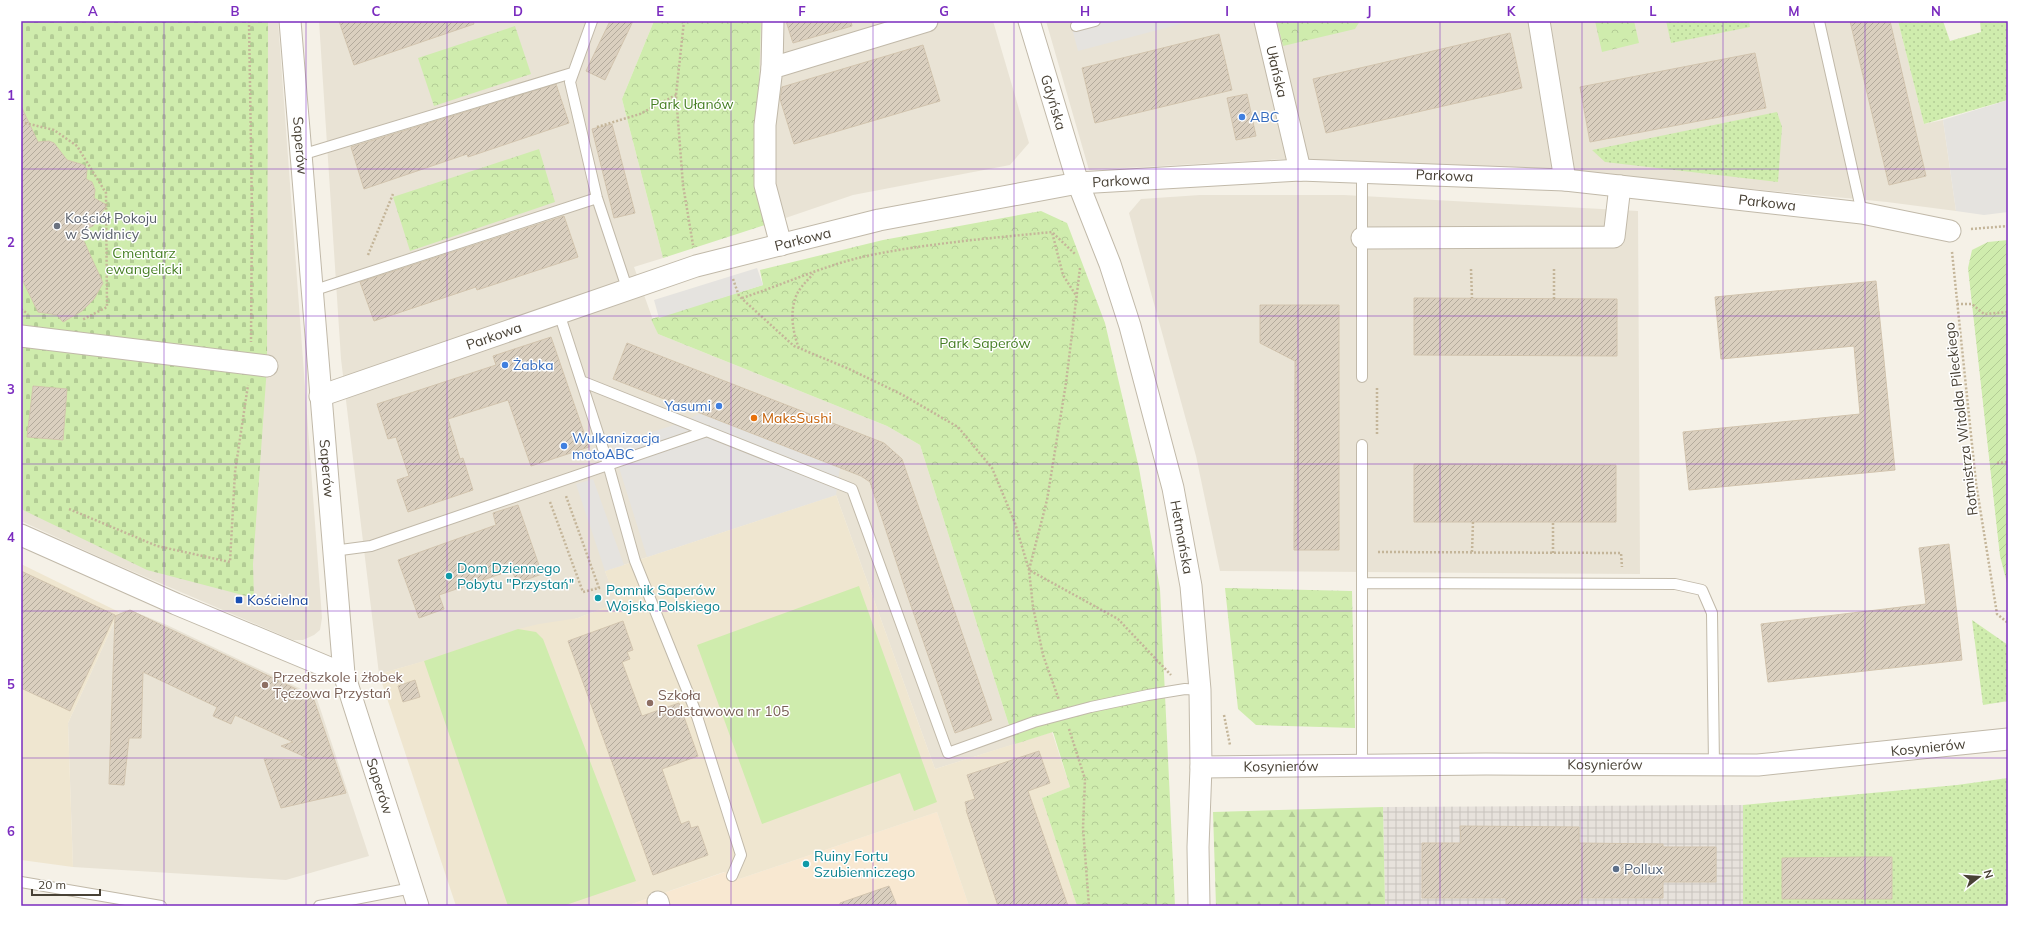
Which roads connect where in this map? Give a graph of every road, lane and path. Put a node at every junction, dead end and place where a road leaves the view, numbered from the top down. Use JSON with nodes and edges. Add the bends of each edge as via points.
{"nodes":[{"id":1,"x":290,"y":21,"type":"edge"},
{"id":2,"x":592,"y":21,"type":"edge"},
{"id":3,"x":684,"y":21,"type":"edge"},
{"id":4,"x":773,"y":21,"type":"edge"},
{"id":5,"x":927,"y":21,"type":"edge"},
{"id":6,"x":1029,"y":21,"type":"edge"},
{"id":7,"x":1095,"y":21,"type":"edge"},
{"id":8,"x":1265,"y":21,"type":"edge"},
{"id":9,"x":1539,"y":21,"type":"edge"},
{"id":10,"x":1819,"y":21,"type":"edge"},
{"id":11,"x":1076,"y":26,"type":"dead end"},
{"id":12,"x":772,"y":68,"type":"junction"},
{"id":13,"x":572,"y":72,"type":"junction"},
{"id":14,"x":676,"y":95,"type":"junction"},
{"id":15,"x":21,"y":122,"type":"edge"},
{"id":16,"x":582,"y":131,"type":"junction"},
{"id":17,"x":301,"y":155,"type":"junction"},
{"id":18,"x":1300,"y":170,"type":"junction"},
{"id":19,"x":1362,"y":172,"type":"junction"},
{"id":20,"x":1565,"y":180,"type":"junction"},
{"id":21,"x":1078,"y":183,"type":"junction"},
{"id":22,"x":1620,"y":186,"type":"junction"},
{"id":23,"x":393,"y":194,"type":"dead end"},
{"id":24,"x":597,"y":198,"type":"junction"},
{"id":25,"x":1862,"y":213,"type":"junction"},
{"id":26,"x":2008,"y":226,"type":"edge"},
{"id":27,"x":1950,"y":230,"type":"junction"},
{"id":28,"x":1052,"y":232,"type":"junction"},
{"id":29,"x":1362,"y":238,"type":"junction"},
{"id":30,"x":781,"y":245,"type":"junction"},
{"id":31,"x":1075,"y":254,"type":"dead end"},
{"id":32,"x":696,"y":266,"type":"junction"},
{"id":33,"x":1080,"y":268,"type":"dead end"},
{"id":34,"x":1471,"y":269,"type":"dead end"},
{"id":35,"x":1554,"y":269,"type":"dead end"},
{"id":36,"x":731,"y":273,"type":"dead end"},
{"id":37,"x":814,"y":273,"type":"junction"},
{"id":38,"x":360,"y":275,"type":"junction"},
{"id":39,"x":627,"y":288,"type":"junction"},
{"id":40,"x":312,"y":291,"type":"junction"},
{"id":41,"x":742,"y":298,"type":"junction"},
{"id":42,"x":1077,"y":298,"type":"junction"},
{"id":43,"x":1472,"y":298,"type":"dead end"},
{"id":44,"x":1554,"y":298,"type":"dead end"},
{"id":45,"x":1957,"y":304,"type":"junction"},
{"id":46,"x":2008,"y":312,"type":"edge"},
{"id":47,"x":559,"y":313,"type":"junction"},
{"id":48,"x":80,"y":322,"type":"dead end"},
{"id":49,"x":21,"y":336,"type":"edge"},
{"id":50,"x":799,"y":348,"type":"junction"},
{"id":51,"x":267,"y":366,"type":"dead end"},
{"id":52,"x":1362,"y":377,"type":"dead end"},
{"id":53,"x":581,"y":381,"type":"junction"},
{"id":54,"x":1376,"y":388,"type":"dead end"},
{"id":55,"x":320,"y":396,"type":"junction"},
{"id":56,"x":707,"y":431,"type":"junction"},
{"id":57,"x":1377,"y":441,"type":"dead end"},
{"id":58,"x":1362,"y":445,"type":"dead end"},
{"id":59,"x":2008,"y":462,"type":"edge"},
{"id":60,"x":608,"y":464,"type":"junction"},
{"id":61,"x":1997,"y":464,"type":"dead end"},
{"id":62,"x":557,"y":486,"type":"junction"},
{"id":63,"x":1473,"y":522,"type":"dead end"},
{"id":64,"x":1553,"y":522,"type":"dead end"},
{"id":65,"x":21,"y":535,"type":"edge"},
{"id":66,"x":1377,"y":544,"type":"dead end"},
{"id":67,"x":333,"y":551,"type":"junction"},
{"id":68,"x":1472,"y":552,"type":"junction"},
{"id":69,"x":1553,"y":553,"type":"junction"},
{"id":70,"x":1029,"y":570,"type":"junction"},
{"id":71,"x":1362,"y":583,"type":"junction"},
{"id":72,"x":1622,"y":584,"type":"junction"},
{"id":73,"x":2008,"y":623,"type":"edge"},
{"id":74,"x":344,"y":674,"type":"junction"},
{"id":75,"x":1193,"y":690,"type":"junction"},
{"id":76,"x":1222,"y":707,"type":"dead end"},
{"id":77,"x":1064,"y":714,"type":"junction"},
{"id":78,"x":2008,"y":739,"type":"edge"},
{"id":79,"x":1362,"y":765,"type":"junction"},
{"id":80,"x":1714,"y":765,"type":"junction"},
{"id":81,"x":1201,"y":767,"type":"junction"},
{"id":82,"x":1232,"y":767,"type":"junction"},
{"id":83,"x":732,"y":876,"type":"dead end"},
{"id":84,"x":21,"y":882,"type":"edge"},
{"id":85,"x":415,"y":897,"type":"edge"},
{"id":86,"x":161,"y":906,"type":"edge"},
{"id":87,"x":320,"y":906,"type":"edge"},
{"id":88,"x":1089,"y":906,"type":"edge"},
{"id":89,"x":1200,"y":906,"type":"edge"}],
"edges":[{"from":1,"to":17,"type":"street","name":"Saperów"},
{"from":2,"to":13,"type":"lane"},
{"from":3,"to":14,"type":"path"},
{"from":4,"to":12,"type":"street"},
{"from":5,"to":12,"type":"street"},
{"from":6,"to":21,"type":"street","name":"Gdyńska"},
{"from":7,"to":11,"type":"lane"},
{"from":8,"to":18,"type":"street","name":"Ułańska"},
{"from":9,"to":20,"type":"street"},
{"from":10,"to":25,"type":"lane"},
{"from":12,"to":30,"type":"street","via":[[765,125],[765,184]]},
{"from":13,"to":16,"type":"lane","via":[[570,82]]},
{"from":13,"to":17,"type":"lane"},
{"from":14,"to":16,"type":"path","via":[[640,114]]},
{"from":14,"to":32,"type":"path","via":[[683,185]]},
{"from":15,"to":48,"type":"path","via":[[54,130],[77,146],[106,193],[107,307]]},
{"from":16,"to":24,"type":"lane"},
{"from":17,"to":40,"type":"street","name":"Saperów"},
{"from":18,"to":19,"type":"street","name":"Parkowa"},
{"from":18,"to":21,"type":"street","name":"Parkowa"},
{"from":19,"to":20,"type":"street","name":"Parkowa"},
{"from":19,"to":29,"type":"lane"},
{"from":20,"to":22,"type":"street","name":"Parkowa"},
{"from":21,"to":30,"type":"street","name":"Parkowa","via":[[879,220]]},
{"from":21,"to":75,"type":"street","name":"Hetmańska","via":[[1108,257],[1130,326],[1173,488],[1191,586]]},
{"from":22,"to":25,"type":"street","name":"Parkowa"},
{"from":22,"to":29,"type":"street","via":[[1614,237]]},
{"from":23,"to":38,"type":"path"},
{"from":24,"to":38,"type":"lane"},
{"from":24,"to":39,"type":"lane"},
{"from":25,"to":27,"type":"street","name":"Parkowa"},
{"from":26,"to":27,"type":"path"},
{"from":27,"to":45,"type":"path","name":"Rotmistrza Witolda Pileckiego"},
{"from":28,"to":31,"type":"path"},
{"from":28,"to":37,"type":"path","via":[[871,255]]},
{"from":28,"to":42,"type":"path","via":[[1063,275]]},
{"from":29,"to":52,"type":"lane"},
{"from":30,"to":32,"type":"street","name":"Parkowa"},
{"from":32,"to":39,"type":"street","name":"Parkowa"},
{"from":33,"to":42,"type":"path"},
{"from":34,"to":43,"type":"path"},
{"from":35,"to":44,"type":"path"},
{"from":36,"to":41,"type":"path"},
{"from":37,"to":41,"type":"path"},
{"from":37,"to":50,"type":"path","via":[[795,300],[794,336]]},
{"from":38,"to":40,"type":"lane"},
{"from":39,"to":47,"type":"street","name":"Parkowa"},
{"from":40,"to":55,"type":"street","name":"Saperów"},
{"from":41,"to":50,"type":"path"},
{"from":42,"to":70,"type":"path","via":[[1047,500]]},
{"from":45,"to":46,"type":"path","via":[[1972,304],[1984,314]]},
{"from":45,"to":73,"type":"path","name":"Rotmistrza Witolda Pileckiego","via":[[1976,483],[1997,614]]},
{"from":47,"to":53,"type":"lane"},
{"from":47,"to":55,"type":"street","name":"Parkowa"},
{"from":49,"to":51,"type":"street"},
{"from":50,"to":70,"type":"path","via":[[901,394],[958,427],[992,468],[1015,523]]},
{"from":53,"to":56,"type":"lane"},
{"from":53,"to":60,"type":"lane"},
{"from":54,"to":57,"type":"path"},
{"from":55,"to":67,"type":"street","name":"Saperów"},
{"from":56,"to":60,"type":"lane"},
{"from":56,"to":77,"type":"lane","via":[[852,489],[948,753]]},
{"from":58,"to":71,"type":"lane"},
{"from":59,"to":61,"type":"path"},
{"from":60,"to":62,"type":"lane"},
{"from":60,"to":83,"type":"lane","via":[[635,561],[695,710],[741,855]]},
{"from":62,"to":62,"type":"path","via":[[548,498],[583,592],[599,588],[565,492]]},
{"from":62,"to":67,"type":"lane","via":[[371,546]]},
{"from":63,"to":68,"type":"path"},
{"from":64,"to":69,"type":"path"},
{"from":65,"to":74,"type":"street","via":[[176,604]]},
{"from":66,"to":68,"type":"path","via":[[1377,552]]},
{"from":67,"to":74,"type":"street","name":"Saperów"},
{"from":68,"to":69,"type":"path"},
{"from":69,"to":72,"type":"path","via":[[1621,553]]},
{"from":70,"to":75,"type":"path","via":[[1118,619]]},
{"from":70,"to":77,"type":"path","via":[[1033,608],[1043,654]]},
{"from":71,"to":72,"type":"lane"},
{"from":71,"to":79,"type":"lane"},
{"from":72,"to":80,"type":"lane","via":[[1675,584],[1702,590],[1712,613]]},
{"from":74,"to":85,"type":"street","name":"Saperów"},
{"from":75,"to":77,"type":"lane","via":[[1148,695]]},
{"from":75,"to":81,"type":"street","name":"Hetmańska"},
{"from":76,"to":82,"type":"path"},
{"from":77,"to":88,"type":"path","via":[[1085,779],[1083,828]]},
{"from":78,"to":80,"type":"street","name":"Kosynierów","via":[[1758,765]]},
{"from":79,"to":80,"type":"street","name":"Kosynierów"},
{"from":79,"to":82,"type":"street","name":"Kosynierów"},
{"from":81,"to":82,"type":"street","name":"Kosynierów"},
{"from":81,"to":89,"type":"street","name":"Hetmańska","via":[[1198,847]]},
{"from":84,"to":86,"type":"lane"},
{"from":85,"to":87,"type":"lane"}]}
